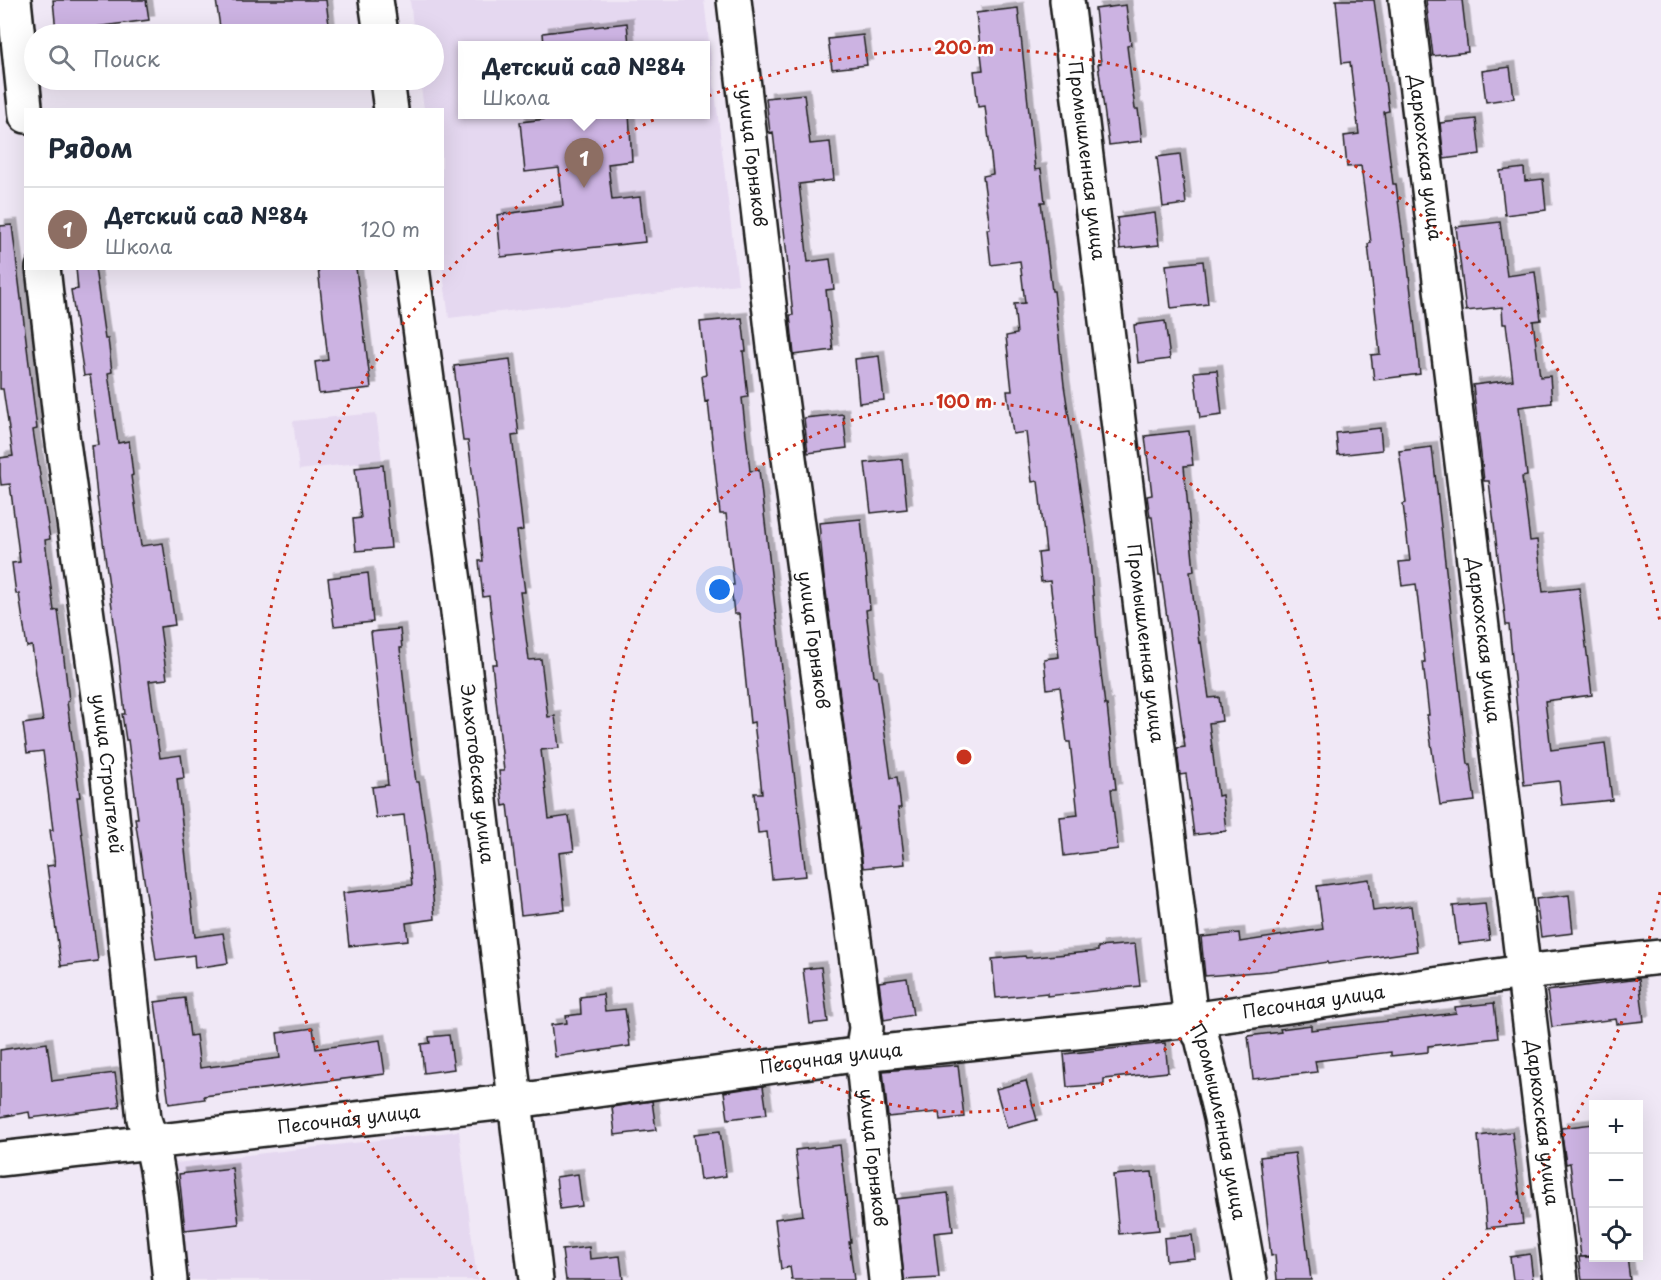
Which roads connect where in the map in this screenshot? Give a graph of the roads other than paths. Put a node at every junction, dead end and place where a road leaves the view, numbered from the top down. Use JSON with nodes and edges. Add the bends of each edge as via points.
{"nodes":[{"id":1,"x":14,"y":0,"type":"edge"},
{"id":2,"x":376,"y":0,"type":"edge"},
{"id":3,"x":735,"y":0,"type":"edge"},
{"id":4,"x":1067,"y":0,"type":"edge"},
{"id":5,"x":1406,"y":0,"type":"edge"},
{"id":6,"x":380,"y":24,"type":"edge"},
{"id":7,"x":388,"y":90,"type":"edge"},
{"id":8,"x":25,"y":108,"type":"edge"},
{"id":9,"x":391,"y":108,"type":"edge"},
{"id":10,"x":43,"y":270,"type":"edge"},
{"id":11,"x":412,"y":270,"type":"edge"},
{"id":12,"x":1661,"y":957,"type":"edge"},
{"id":13,"x":1523,"y":972,"type":"junction"},
{"id":14,"x":1191,"y":1020,"type":"junction"},
{"id":15,"x":862,"y":1054,"type":"junction"},
{"id":16,"x":516,"y":1101,"type":"junction"},
{"id":17,"x":152,"y":1143,"type":"junction"},
{"id":18,"x":0,"y":1159,"type":"edge"},
{"id":19,"x":170,"y":1280,"type":"edge"},
{"id":20,"x":536,"y":1280,"type":"edge"},
{"id":21,"x":886,"y":1280,"type":"edge"},
{"id":22,"x":1250,"y":1280,"type":"edge"},
{"id":23,"x":1561,"y":1280,"type":"edge"}],
"edges":[{"from":1,"to":8,"type":"street"},
{"from":2,"to":6,"type":"street"},
{"from":3,"to":15,"type":"street","name":"улица Горняков","via":[[774,347],[866,1028]]},
{"from":4,"to":14,"type":"street","name":"Промышленная улица"},
{"from":5,"to":13,"type":"street","name":"Даркохская улица"},
{"from":7,"to":9,"type":"street"},
{"from":10,"to":17,"type":"street","name":"улица Строителей","via":[[63,447],[104,739],[144,1119]]},
{"from":11,"to":16,"type":"street","name":"Эльхотовская улица","via":[[457,604]]},
{"from":12,"to":13,"type":"street","name":"Песочная улица"},
{"from":13,"to":14,"type":"street","name":"Песочная улица"},
{"from":13,"to":23,"type":"street","name":"Даркохская улица"},
{"from":14,"to":15,"type":"street","name":"Песочная улица"},
{"from":14,"to":22,"type":"street","name":"Промышленная улица","via":[[1202,1038],[1221,1118]]},
{"from":15,"to":16,"type":"street","name":"Песочная улица"},
{"from":15,"to":21,"type":"street","name":"улица Горняков"},
{"from":16,"to":17,"type":"street","name":"Песочная улица"},
{"from":16,"to":20,"type":"street","name":"Эльхотовская улица"},
{"from":17,"to":18,"type":"street","name":"Песочная улица"},
{"from":17,"to":19,"type":"street","name":"улица Строителей"}]}
